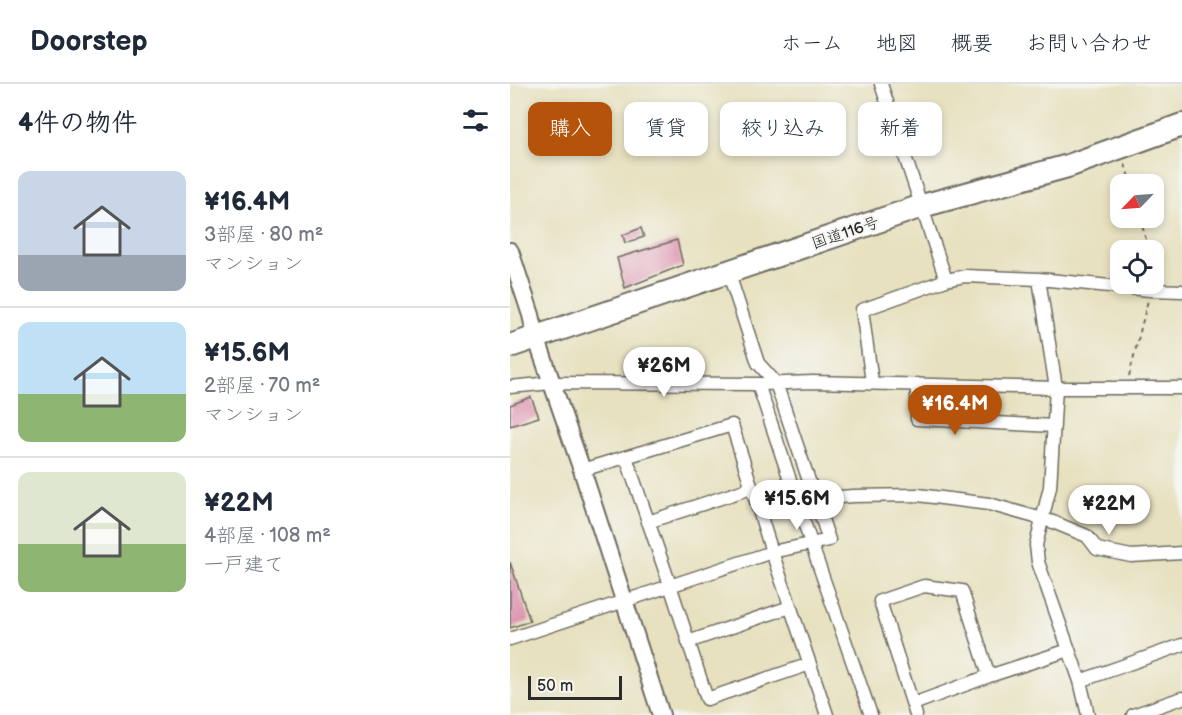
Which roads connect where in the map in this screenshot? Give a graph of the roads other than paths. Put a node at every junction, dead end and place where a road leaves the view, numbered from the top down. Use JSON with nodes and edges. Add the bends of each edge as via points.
{"nodes":[{"id":1,"x":881,"y":84,"type":"edge"},
{"id":2,"x":1182,"y":125,"type":"edge"},
{"id":3,"x":922,"y":206,"type":"junction"},
{"id":4,"x":510,"y":251,"type":"edge"},
{"id":5,"x":728,"y":271,"type":"junction"},
{"id":6,"x":1039,"y":279,"type":"junction"},
{"id":7,"x":946,"y":280,"type":"junction"},
{"id":8,"x":1182,"y":291,"type":"edge"},
{"id":9,"x":536,"y":337,"type":"junction"},
{"id":10,"x":510,"y":346,"type":"edge"},
{"id":11,"x":872,"y":382,"type":"junction"},
{"id":12,"x":551,"y":383,"type":"junction"},
{"id":13,"x":776,"y":383,"type":"junction"},
{"id":14,"x":758,"y":384,"type":"junction"},
{"id":15,"x":916,"y":384,"type":"junction"},
{"id":16,"x":510,"y":387,"type":"edge"},
{"id":17,"x":1056,"y":388,"type":"junction"},
{"id":18,"x":1182,"y":388,"type":"edge"},
{"id":19,"x":1053,"y":426,"type":"junction"},
{"id":20,"x":626,"y":457,"type":"junction"},
{"id":21,"x":582,"y":470,"type":"junction"},
{"id":22,"x":751,"y":488,"type":"junction"},
{"id":23,"x":816,"y":499,"type":"junction"},
{"id":24,"x":1042,"y":518,"type":"junction"},
{"id":25,"x":648,"y":522,"type":"junction"},
{"id":26,"x":811,"y":543,"type":"junction"},
{"id":27,"x":771,"y":552,"type":"junction"},
{"id":28,"x":1182,"y":553,"type":"edge"},
{"id":29,"x":670,"y":585,"type":"junction"},
{"id":30,"x":624,"y":601,"type":"junction"},
{"id":31,"x":790,"y":607,"type":"junction"},
{"id":32,"x":510,"y":639,"type":"edge"},
{"id":33,"x":688,"y":642,"type":"junction"},
{"id":34,"x":1182,"y":645,"type":"edge"},
{"id":35,"x":1069,"y":650,"type":"junction"},
{"id":36,"x":810,"y":664,"type":"junction"},
{"id":37,"x":989,"y":676,"type":"junction"},
{"id":38,"x":1080,"y":681,"type":"junction"},
{"id":39,"x":1182,"y":698,"type":"edge"},
{"id":40,"x":914,"y":710,"type":"edge"},
{"id":41,"x":661,"y":715,"type":"edge"},
{"id":42,"x":827,"y":715,"type":"edge"},
{"id":43,"x":871,"y":715,"type":"edge"},
{"id":44,"x":1088,"y":715,"type":"edge"},
{"id":45,"x":1133,"y":715,"type":"edge"}],
"edges":[{"from":1,"to":3,"type":"street"},
{"from":2,"to":3,"type":"highway","name":"国道116号","via":[[1068,166]]},
{"from":3,"to":5,"type":"highway","name":"国道116号"},
{"from":3,"to":7,"type":"street"},
{"from":4,"to":9,"type":"street"},
{"from":5,"to":9,"type":"highway","name":"国道116号"},
{"from":5,"to":13,"type":"street","via":[[758,363]]},
{"from":6,"to":7,"type":"street","via":[[965,276]]},
{"from":6,"to":8,"type":"street"},
{"from":6,"to":17,"type":"street"},
{"from":7,"to":11,"type":"street","via":[[862,310]]},
{"from":9,"to":10,"type":"highway","name":"国道116号"},
{"from":9,"to":12,"type":"street"},
{"from":11,"to":13,"type":"street"},
{"from":11,"to":15,"type":"street"},
{"from":12,"to":14,"type":"street"},
{"from":12,"to":16,"type":"street"},
{"from":12,"to":21,"type":"street"},
{"from":13,"to":14,"type":"street"},
{"from":13,"to":23,"type":"street"},
{"from":14,"to":26,"type":"street"},
{"from":15,"to":17,"type":"street"},
{"from":15,"to":19,"type":"street","via":[[916,419]]},
{"from":17,"to":18,"type":"street"},
{"from":17,"to":19,"type":"street"},
{"from":19,"to":24,"type":"street","via":[[1050,487]]},
{"from":20,"to":21,"type":"street"},
{"from":20,"to":22,"type":"street","via":[[732,426]]},
{"from":20,"to":25,"type":"street"},
{"from":21,"to":30,"type":"street"},
{"from":22,"to":25,"type":"street"},
{"from":22,"to":27,"type":"street"},
{"from":23,"to":24,"type":"street","via":[[918,495],[989,504]]},
{"from":23,"to":26,"type":"street","via":[[830,540]]},
{"from":24,"to":28,"type":"street","via":[[1087,536],[1097,549],[1131,556]]},
{"from":24,"to":35,"type":"street","via":[[1036,545],[1038,562]]},
{"from":25,"to":29,"type":"street"},
{"from":26,"to":27,"type":"street"},
{"from":26,"to":43,"type":"street"},
{"from":27,"to":29,"type":"street"},
{"from":27,"to":31,"type":"street"},
{"from":29,"to":30,"type":"street"},
{"from":29,"to":33,"type":"street"},
{"from":30,"to":32,"type":"street"},
{"from":30,"to":41,"type":"street"},
{"from":31,"to":33,"type":"street"},
{"from":31,"to":36,"type":"street"},
{"from":33,"to":36,"type":"street","via":[[707,699]]},
{"from":34,"to":38,"type":"street"},
{"from":35,"to":37,"type":"street"},
{"from":35,"to":38,"type":"street"},
{"from":36,"to":42,"type":"street"},
{"from":37,"to":40,"type":"street"},
{"from":37,"to":40,"type":"street","via":[[963,591],[924,586],[880,601]]},
{"from":38,"to":44,"type":"street"},
{"from":39,"to":45,"type":"street"}]}
